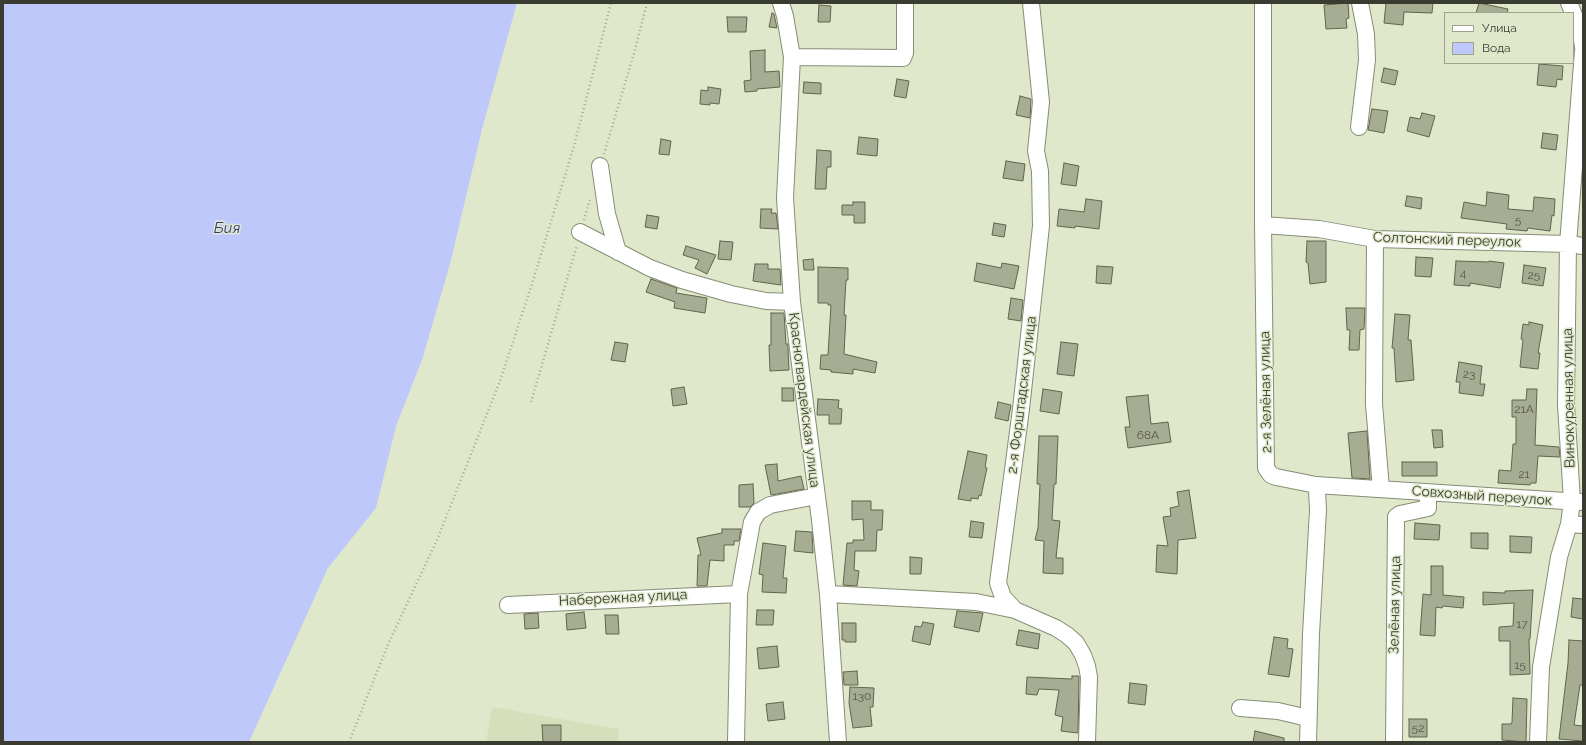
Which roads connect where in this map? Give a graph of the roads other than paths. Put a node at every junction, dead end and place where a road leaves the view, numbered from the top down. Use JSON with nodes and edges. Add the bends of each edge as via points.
{"nodes":[{"id":1,"x":781,"y":3,"type":"edge"},
{"id":2,"x":905,"y":3,"type":"edge"},
{"id":3,"x":1031,"y":3,"type":"edge"},
{"id":4,"x":1263,"y":3,"type":"edge"},
{"id":5,"x":1360,"y":3,"type":"edge"},
{"id":6,"x":1574,"y":15,"type":"edge"},
{"id":7,"x":1583,"y":47,"type":"edge"},
{"id":8,"x":1583,"y":51,"type":"edge"},
{"id":9,"x":792,"y":57,"type":"junction"},
{"id":10,"x":1359,"y":127,"type":"dead end"},
{"id":11,"x":600,"y":166,"type":"road end"},
{"id":12,"x":1263,"y":225,"type":"junction"},
{"id":13,"x":580,"y":232,"type":"road end"},
{"id":14,"x":1375,"y":239,"type":"junction"},
{"id":15,"x":1575,"y":245,"type":"edge"},
{"id":16,"x":618,"y":252,"type":"junction"},
{"id":17,"x":792,"y":302,"type":"junction"},
{"id":18,"x":1316,"y":485,"type":"junction"},
{"id":19,"x":1381,"y":489,"type":"junction"},
{"id":20,"x":1428,"y":493,"type":"junction"},
{"id":21,"x":817,"y":496,"type":"junction"},
{"id":22,"x":1578,"y":502,"type":"edge"},
{"id":23,"x":1576,"y":525,"type":"edge"},
{"id":24,"x":739,"y":594,"type":"junction"},
{"id":25,"x":828,"y":594,"type":"junction"},
{"id":26,"x":508,"y":605,"type":"dead end"},
{"id":27,"x":1015,"y":610,"type":"junction"},
{"id":28,"x":1240,"y":708,"type":"dead end"},
{"id":29,"x":1308,"y":718,"type":"junction"},
{"id":30,"x":736,"y":742,"type":"edge"},
{"id":31,"x":838,"y":742,"type":"edge"},
{"id":32,"x":1087,"y":742,"type":"edge"},
{"id":33,"x":1308,"y":742,"type":"edge"},
{"id":34,"x":1394,"y":742,"type":"edge"},
{"id":35,"x":1538,"y":742,"type":"edge"}],
"edges":[{"from":1,"to":9,"type":"street","name":"Красногвардейская улица"},
{"from":2,"to":9,"type":"street","via":[[903,58]]},
{"from":3,"to":27,"type":"street","name":"2-я Форштадская улица","via":[[1041,102],[1036,151],[1040,171],[1041,226],[1021,409],[998,583],[1003,597]]},
{"from":4,"to":12,"type":"street","name":"2-я Зелёная улица"},
{"from":5,"to":10,"type":"street","via":[[1366,34],[1367,60]]},
{"from":6,"to":7,"type":"street","via":[[1581,32]]},
{"from":8,"to":15,"type":"street","name":"Винокуренная улица"},
{"from":9,"to":17,"type":"street","name":"Красногвардейская улица","via":[[785,198]]},
{"from":11,"to":16,"type":"street","via":[[607,214]]},
{"from":12,"to":14,"type":"street","name":"Солтонский переулок","via":[[1319,229]]},
{"from":12,"to":18,"type":"street","name":"2-я Зелёная улица","via":[[1266,468],[1276,477]]},
{"from":13,"to":16,"type":"street"},
{"from":14,"to":15,"type":"street","name":"Солтонский переулок"},
{"from":14,"to":19,"type":"street","via":[[1374,404]]},
{"from":15,"to":22,"type":"street","name":"Винокуренная улица","via":[[1566,405]]},
{"from":16,"to":17,"type":"street","via":[[664,274],[696,284],[738,296]]},
{"from":17,"to":21,"type":"street","name":"Красногвардейская улица"},
{"from":18,"to":19,"type":"street","name":"2-я Зелёная улица"},
{"from":18,"to":29,"type":"street","via":[[1318,510]]},
{"from":19,"to":20,"type":"street","name":"Совхозный переулок"},
{"from":20,"to":22,"type":"street","name":"Совхозный переулок"},
{"from":20,"to":34,"type":"street","name":"Зелёная улица","via":[[1428,508],[1396,517]]},
{"from":21,"to":24,"type":"street","via":[[770,505],[758,512],[750,530]]},
{"from":21,"to":25,"type":"street","name":"Красногвардейская улица"},
{"from":22,"to":23,"type":"street","name":"Винокуренная улица"},
{"from":23,"to":35,"type":"street","name":"Винокуренная улица","via":[[1559,557],[1540,667]]},
{"from":24,"to":26,"type":"street","name":"Набережная улица"},
{"from":24,"to":30,"type":"street"},
{"from":25,"to":27,"type":"street","via":[[976,602]]},
{"from":25,"to":31,"type":"street","name":"Красногвардейская улица"},
{"from":27,"to":32,"type":"street","name":"2-я Форштадская улица","via":[[1067,635],[1076,643],[1083,655],[1089,677]]},
{"from":28,"to":29,"type":"street","via":[[1278,710]]},
{"from":29,"to":33,"type":"street"}]}
